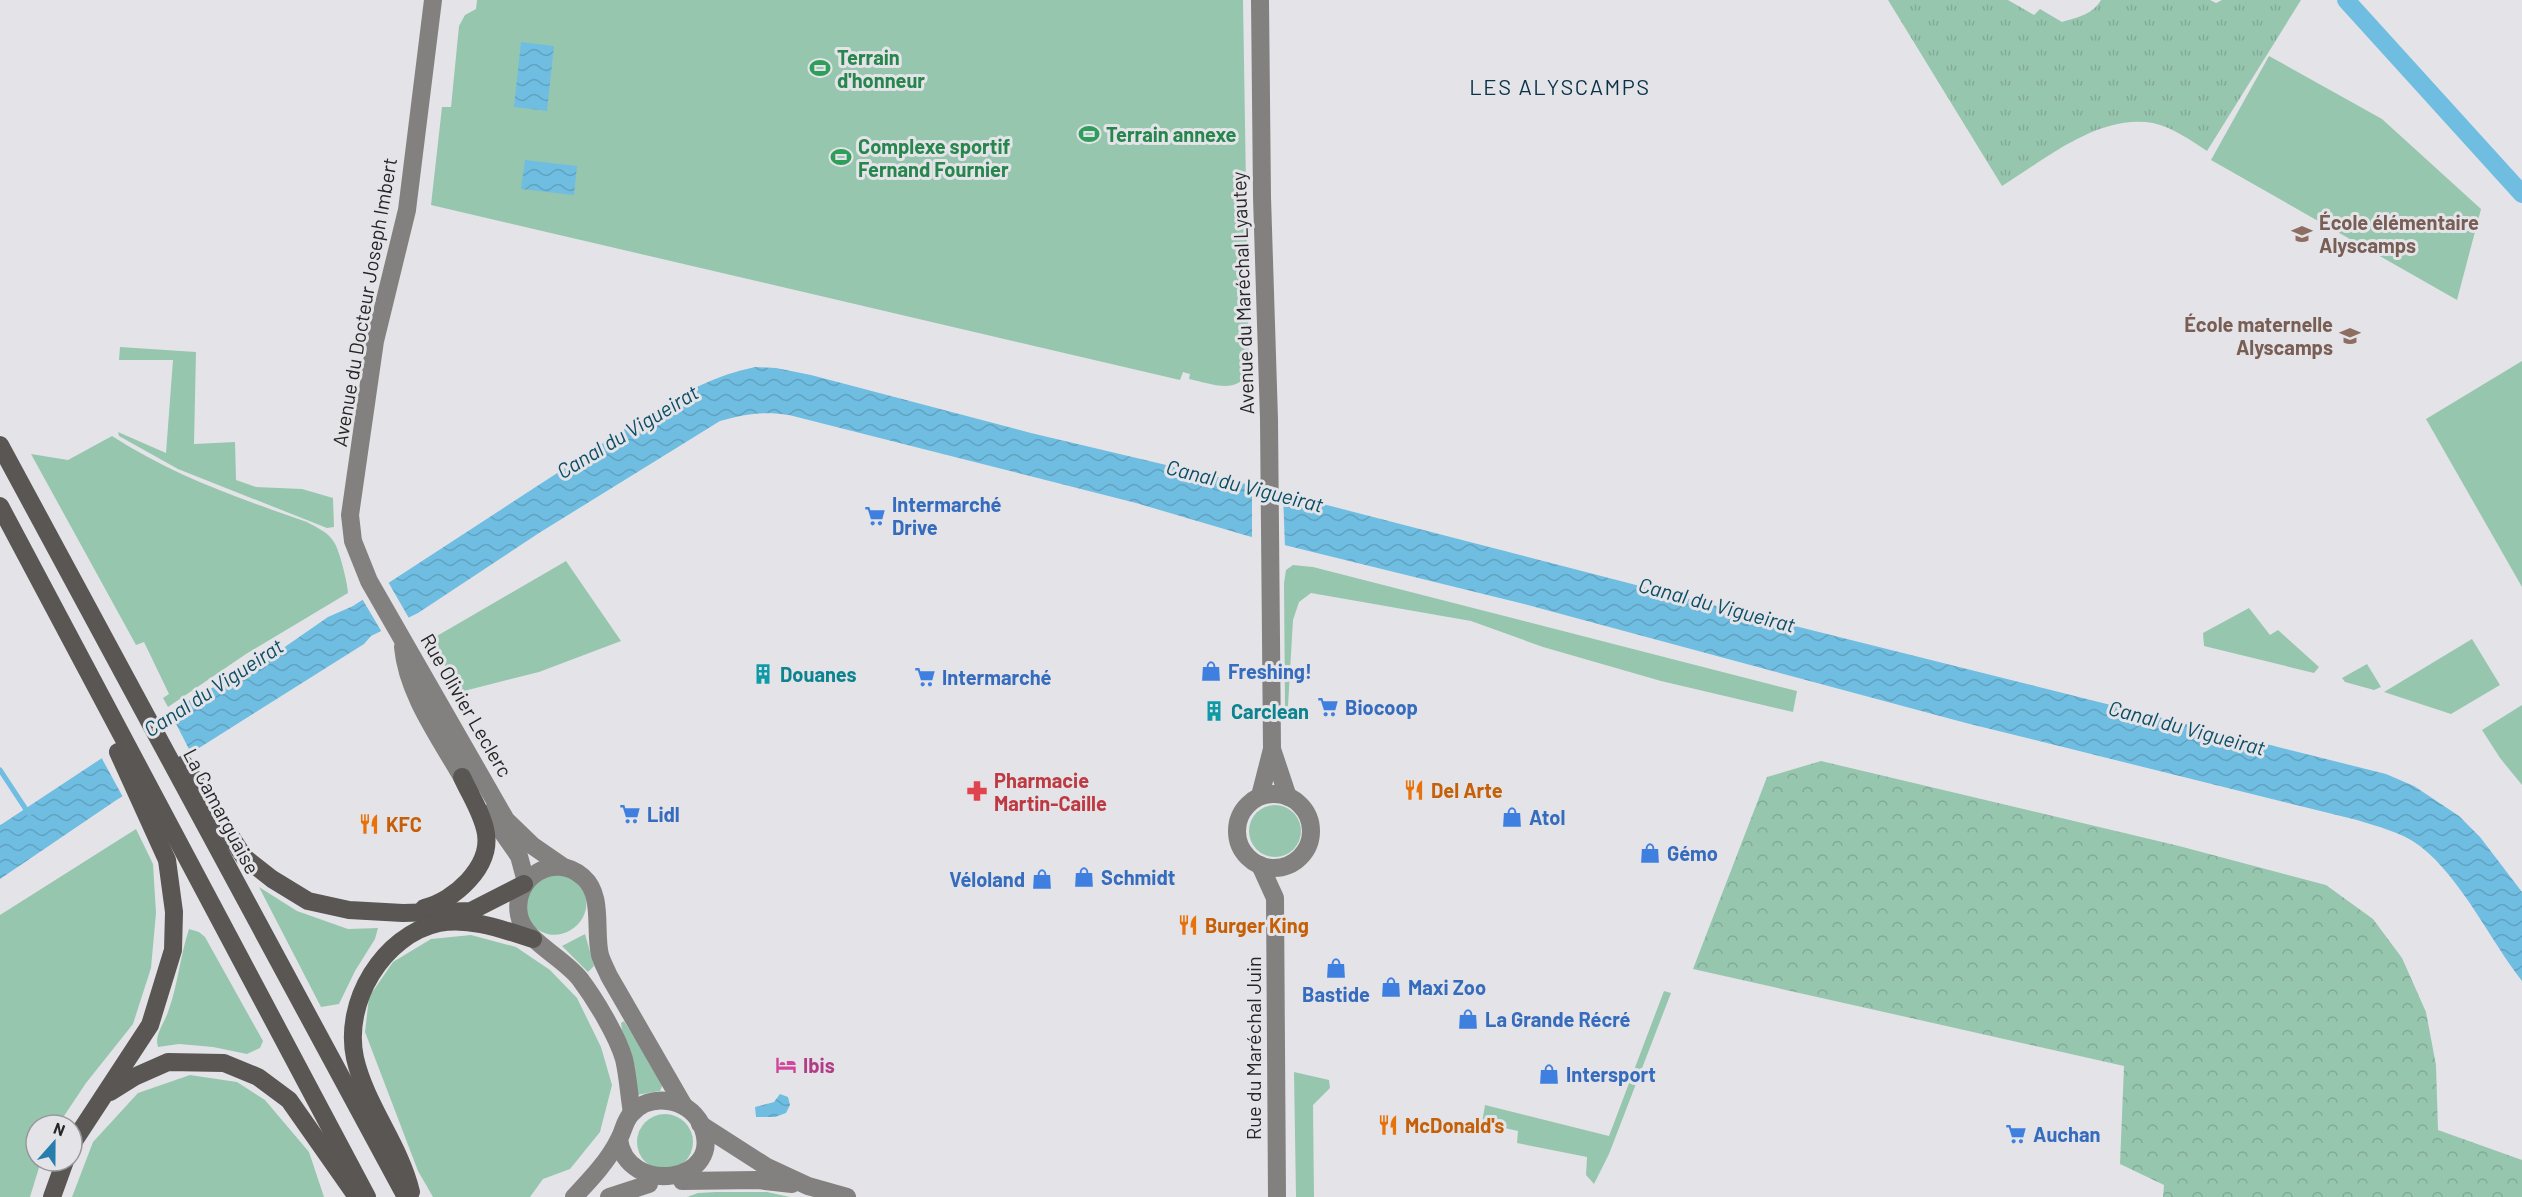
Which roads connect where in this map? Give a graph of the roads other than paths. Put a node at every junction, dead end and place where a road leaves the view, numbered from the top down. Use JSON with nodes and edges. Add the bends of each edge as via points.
{"nodes":[{"id":1,"x":433,"y":0,"type":"edge"},
{"id":2,"x":1260,"y":0,"type":"edge"},
{"id":3,"x":0,"y":445,"type":"edge"},
{"id":4,"x":0,"y":506,"type":"edge"},
{"id":5,"x":402,"y":636,"type":"junction"},
{"id":6,"x":1272,"y":749,"type":"junction"},
{"id":7,"x":462,"y":777,"type":"junction"},
{"id":8,"x":187,"y":781,"type":"junction"},
{"id":9,"x":1260,"y":796,"type":"junction"},
{"id":10,"x":1288,"y":797,"type":"junction"},
{"id":11,"x":150,"y":803,"type":"junction"},
{"id":12,"x":1291,"y":864,"type":"junction"},
{"id":13,"x":1260,"y":865,"type":"junction"},
{"id":14,"x":562,"y":866,"type":"junction"},
{"id":15,"x":525,"y":883,"type":"junction"},
{"id":16,"x":1275,"y":898,"type":"junction"},
{"id":17,"x":403,"y":913,"type":"junction"},
{"id":18,"x":533,"y":939,"type":"junction"},
{"id":19,"x":106,"y":1094,"type":"junction"},
{"id":20,"x":684,"y":1106,"type":"junction"},
{"id":21,"x":632,"y":1113,"type":"junction"},
{"id":22,"x":84,"y":1124,"type":"edge"},
{"id":23,"x":700,"y":1124,"type":"junction"},
{"id":24,"x":620,"y":1139,"type":"junction"},
{"id":25,"x":61,"y":1173,"type":"edge"},
{"id":26,"x":682,"y":1181,"type":"junction"},
{"id":27,"x":649,"y":1184,"type":"junction"},
{"id":28,"x":808,"y":1186,"type":"junction"},
{"id":29,"x":52,"y":1197,"type":"edge"},
{"id":30,"x":357,"y":1197,"type":"edge"},
{"id":31,"x":367,"y":1197,"type":"edge"},
{"id":32,"x":406,"y":1197,"type":"edge"},
{"id":33,"x":413,"y":1197,"type":"edge"},
{"id":34,"x":574,"y":1197,"type":"edge"},
{"id":35,"x":609,"y":1197,"type":"edge"},
{"id":36,"x":847,"y":1197,"type":"edge"},
{"id":37,"x":1277,"y":1197,"type":"edge"}],
"edges":[{"from":1,"to":5,"type":"main road","name":"Avenue du Docteur Joseph Imbert","via":[[407,210],[375,341],[350,515],[353,542],[369,580]]},
{"from":2,"to":6,"type":"main road","name":"Avenue du Maréchal Lyautey"},
{"from":3,"to":8,"type":"highway","name":"La Camarguaise"},
{"from":4,"to":11,"type":"highway"},
{"from":5,"to":7,"type":"main road","name":"Rue Olivier Leclerc","via":[[404,662],[419,699]]},
{"from":5,"to":14,"type":"main road","name":"Rue Olivier Leclerc","via":[[506,820]]},
{"from":6,"to":9,"type":"main road"},
{"from":6,"to":10,"type":"main road"},
{"from":7,"to":15,"type":"main road","name":"Rue Olivier Leclerc","via":[[519,856]]},
{"from":7,"to":17,"type":"highway","via":[[485,832],[486,845],[476,870],[447,900]]},
{"from":8,"to":17,"type":"highway","via":[[244,857],[308,901],[349,910]]},
{"from":8,"to":32,"type":"highway","name":"La Camarguaise"},
{"from":9,"to":10,"type":"main road"},
{"from":9,"to":13,"type":"main road","via":[[1240,814],[1237,832],[1243,852]]},
{"from":10,"to":12,"type":"main road","via":[[1307,814],[1311,830],[1308,846]]},
{"from":11,"to":19,"type":"highway","via":[[167,860],[174,912],[173,950],[150,1025]]},
{"from":11,"to":31,"type":"highway"},
{"from":12,"to":13,"type":"main road","via":[[1275,868]]},
{"from":12,"to":16,"type":"main road","name":"Rue du Maréchal Juin"},
{"from":13,"to":16,"type":"main road","name":"Rue du Maréchal Juin"},
{"from":14,"to":15,"type":"main road","via":[[533,873]]},
{"from":14,"to":20,"type":"main road","name":"Rue Olivier Leclerc","via":[[575,871],[590,886],[600,955]]},
{"from":15,"to":17,"type":"highway","via":[[471,911]]},
{"from":15,"to":18,"type":"main road","name":"Rue Olivier Leclerc","via":[[518,898],[518,914]]},
{"from":16,"to":37,"type":"main road","name":"Rue du Maréchal Juin"},
{"from":18,"to":21,"type":"main road","name":"Rue Olivier Leclerc","via":[[580,979],[598,1008],[624,1059]]},
{"from":18,"to":33,"type":"highway","via":[[472,922],[439,923],[404,938],[389,950],[362,993],[352,1028],[354,1056],[363,1084],[407,1173]]},
{"from":19,"to":22,"type":"highway"},
{"from":19,"to":30,"type":"highway","via":[[168,1062],[224,1063],[258,1077],[289,1100]]},
{"from":20,"to":21,"type":"main road","via":[[657,1100]]},
{"from":20,"to":23,"type":"main road"},
{"from":21,"to":24,"type":"main road","via":[[623,1125]]},
{"from":23,"to":26,"type":"main road","via":[[705,1150],[696,1168]]},
{"from":23,"to":28,"type":"main road","via":[[767,1167]]},
{"from":24,"to":27,"type":"main road","via":[[626,1166]]},
{"from":24,"to":34,"type":"main road"},
{"from":25,"to":29,"type":"highway"},
{"from":26,"to":27,"type":"main road"},
{"from":26,"to":28,"type":"main road","via":[[757,1180]]},
{"from":27,"to":35,"type":"main road"},
{"from":28,"to":36,"type":"main road"}]}
